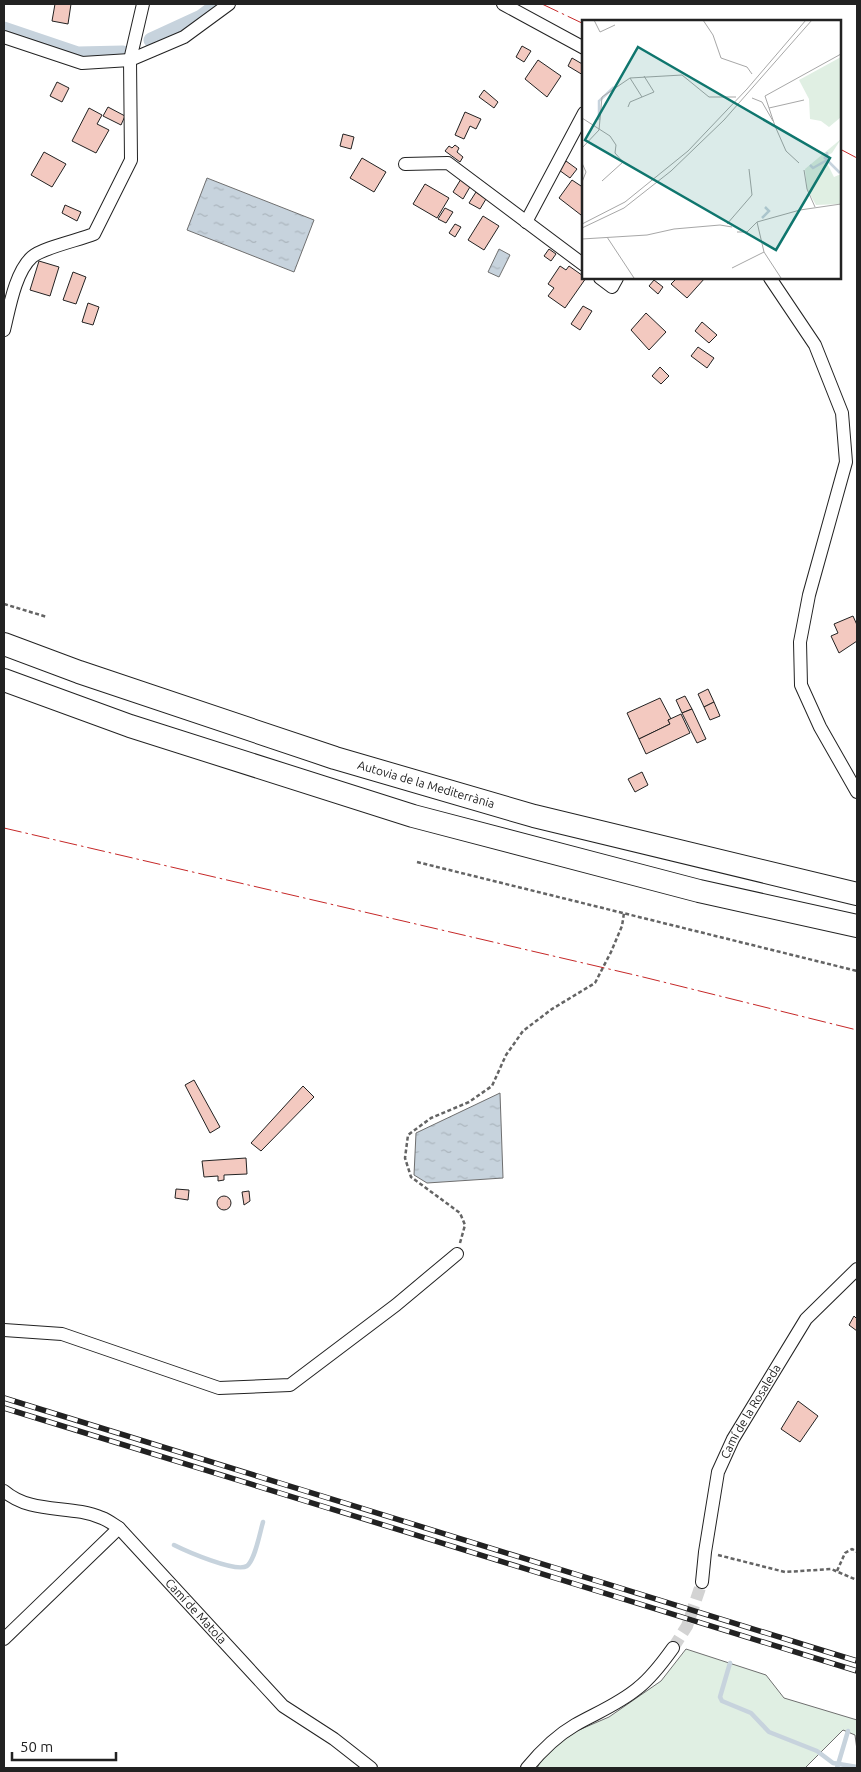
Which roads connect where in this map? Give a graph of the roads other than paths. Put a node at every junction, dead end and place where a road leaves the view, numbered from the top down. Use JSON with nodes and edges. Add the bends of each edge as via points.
{"nodes":[{"id":1,"x":142,"y":4,"type":"edge"},
{"id":2,"x":229,"y":4,"type":"edge"},
{"id":3,"x":503,"y":4,"type":"edge"},
{"id":4,"x":4,"y":37,"type":"edge"},
{"id":5,"x":582,"y":47,"type":"edge"},
{"id":6,"x":130,"y":60,"type":"junction"},
{"id":7,"x":582,"y":117,"type":"edge"},
{"id":8,"x":405,"y":164,"type":"dead end"},
{"id":9,"x":526,"y":222,"type":"junction"},
{"id":10,"x":582,"y":264,"type":"edge"},
{"id":11,"x":601,"y":279,"type":"edge"},
{"id":12,"x":616,"y":279,"type":"edge"},
{"id":13,"x":771,"y":279,"type":"edge"},
{"id":14,"x":4,"y":330,"type":"edge"},
{"id":15,"x":4,"y":644,"type":"edge"},
{"id":16,"x":4,"y":680,"type":"edge"},
{"id":17,"x":857,"y":792,"type":"edge"},
{"id":18,"x":857,"y":894,"type":"edge"},
{"id":19,"x":857,"y":926,"type":"edge"},
{"id":20,"x":457,"y":1254,"type":"road end"},
{"id":21,"x":857,"y":1269,"type":"edge"},
{"id":22,"x":4,"y":1330,"type":"edge"},
{"id":23,"x":4,"y":1491,"type":"edge"},
{"id":24,"x":119,"y":1528,"type":"junction"},
{"id":25,"x":702,"y":1582,"type":"tunnel mouth"},
{"id":26,"x":4,"y":1639,"type":"edge"},
{"id":27,"x":674,"y":1648,"type":"tunnel mouth"},
{"id":28,"x":371,"y":1768,"type":"edge"},
{"id":29,"x":527,"y":1768,"type":"edge"}],
"edges":[{"from":1,"to":6,"type":"street"},
{"from":2,"to":6,"type":"street","via":[[184,37]]},
{"from":3,"to":5,"type":"street"},
{"from":4,"to":6,"type":"street","via":[[82,64]]},
{"from":6,"to":14,"type":"street","via":[[131,160],[94,234],[48,248],[31,258],[18,279]]},
{"from":7,"to":9,"type":"street"},
{"from":8,"to":9,"type":"street","via":[[448,163]]},
{"from":9,"to":10,"type":"street"},
{"from":11,"to":12,"type":"street","via":[[612,287]]},
{"from":13,"to":17,"type":"street","via":[[814,345],[842,413],[846,462],[809,595],[800,642],[800,685]]},
{"from":15,"to":18,"type":"highway","name":"Autovia de la Mediterrània","via":[[335,758],[534,816]]},
{"from":16,"to":19,"type":"highway","via":[[130,726],[413,816],[699,891]]},
{"from":20,"to":22,"type":"street","via":[[396,1305],[290,1384],[219,1388],[62,1334]]},
{"from":21,"to":25,"type":"street","name":"Camí de la Rosaleda","via":[[806,1319],[733,1439],[718,1472]]},
{"from":23,"to":24,"type":"street","name":"Camí de Matola","via":[[36,1507],[86,1513]]},
{"from":24,"to":26,"type":"street"},
{"from":24,"to":28,"type":"street","name":"Camí de Matola","via":[[283,1706]]},
{"from":27,"to":29,"type":"street","via":[[639,1688],[551,1742]]}]}
